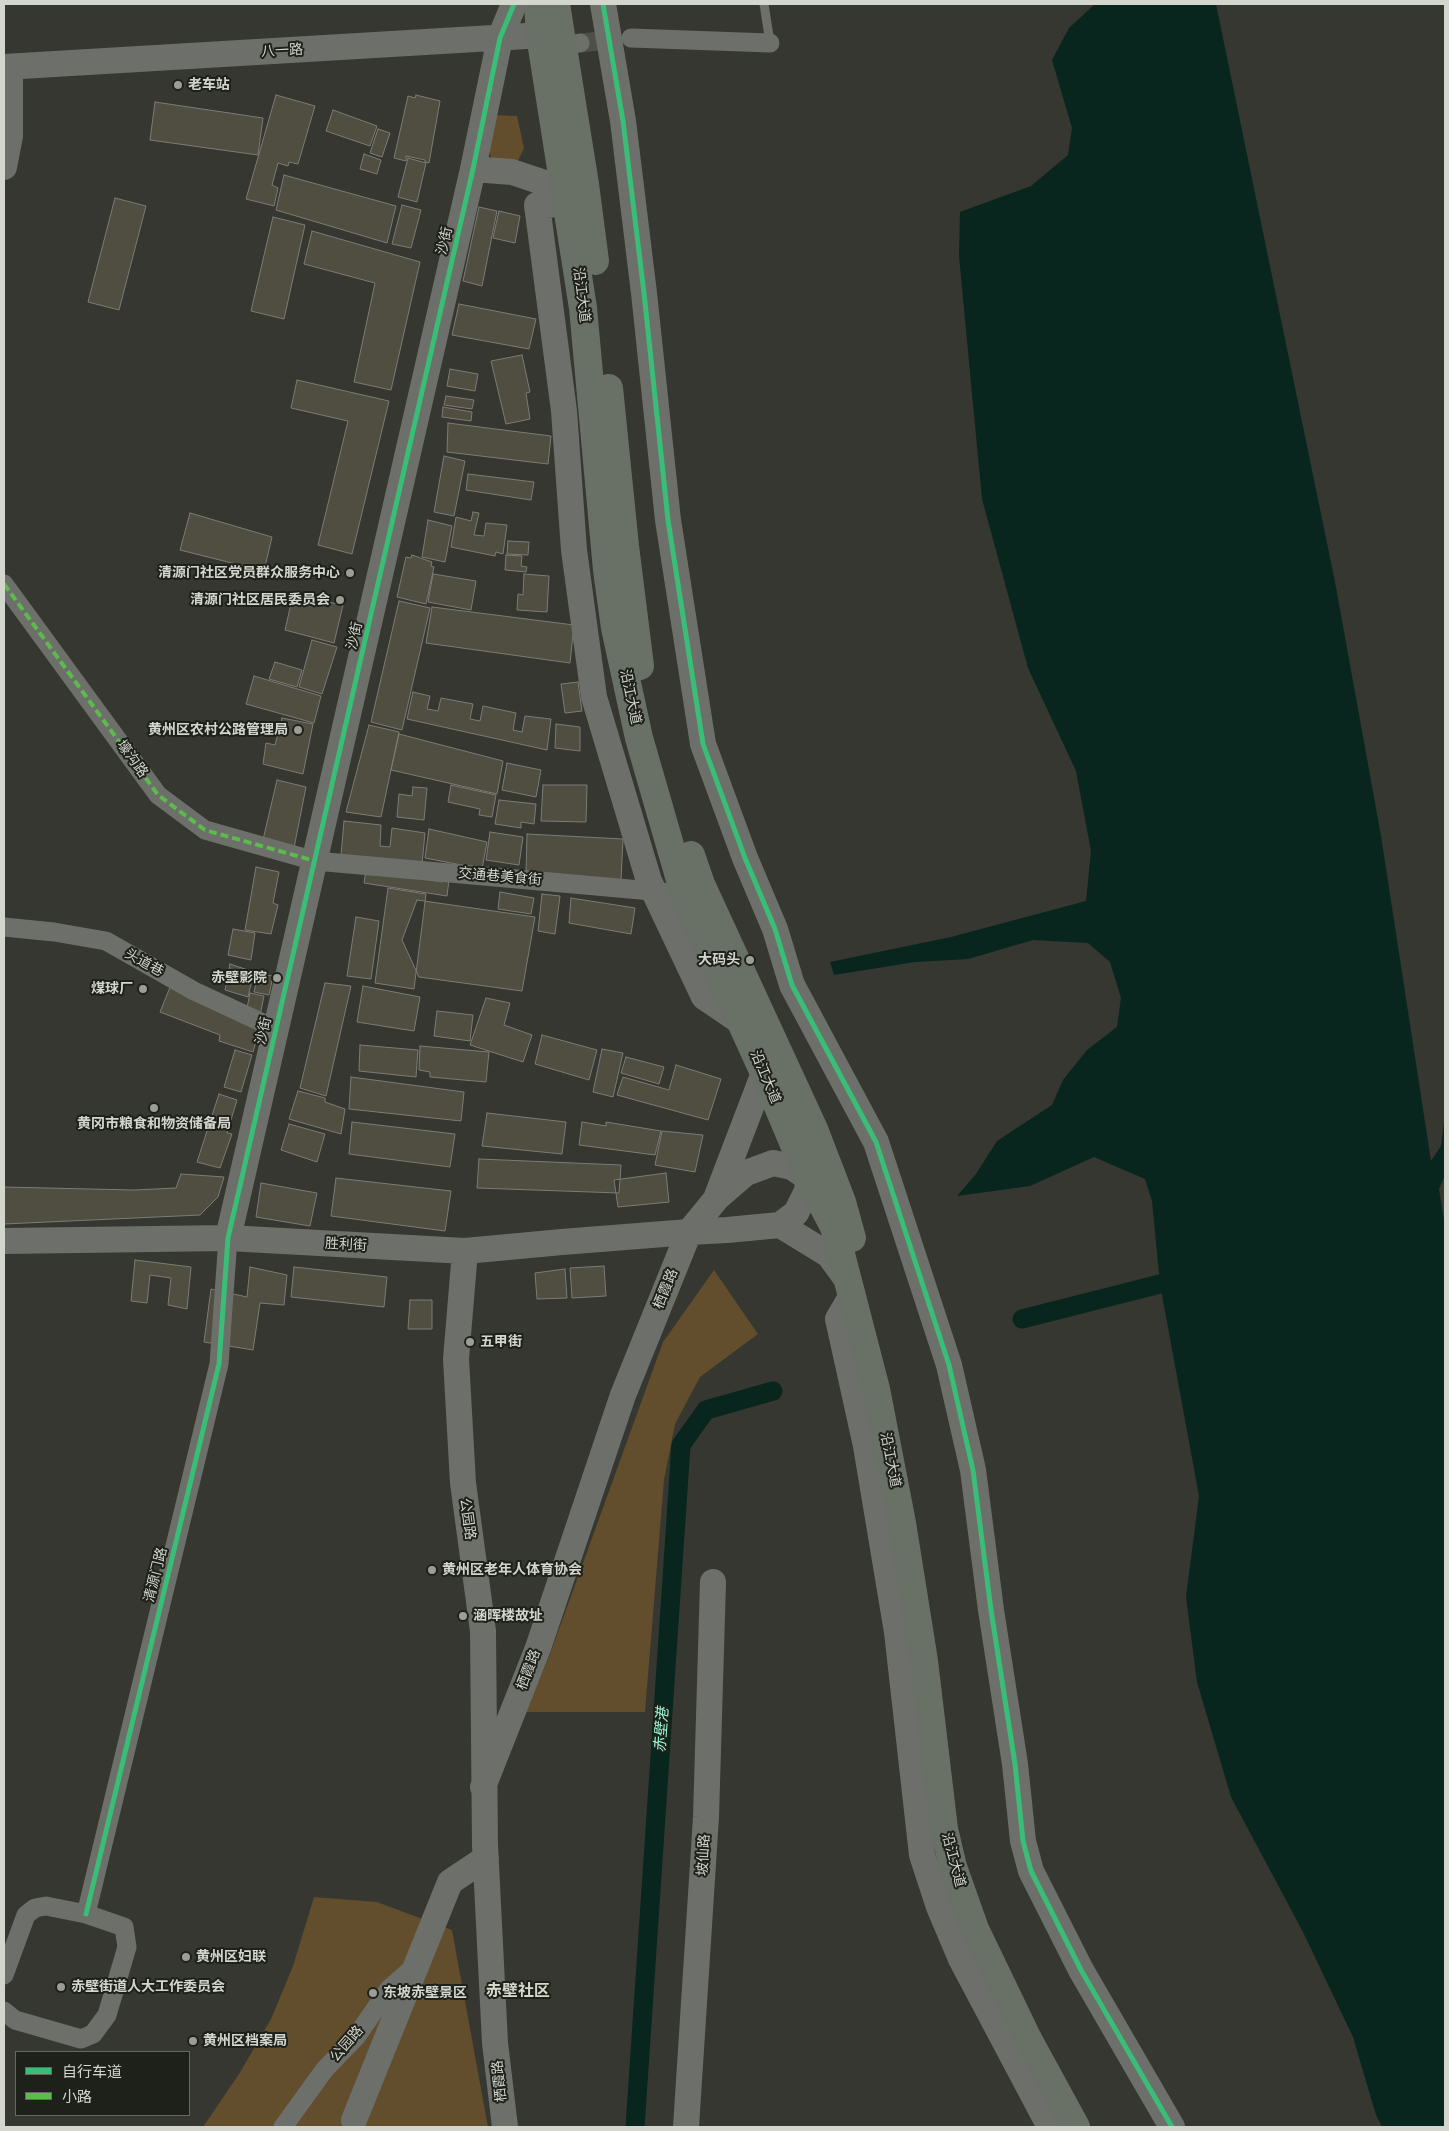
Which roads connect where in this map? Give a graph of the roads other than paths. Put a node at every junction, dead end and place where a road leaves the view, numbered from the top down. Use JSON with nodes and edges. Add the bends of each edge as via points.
{"nodes":[{"id":1,"x":514,"y":4,"type":"edge"},
{"id":2,"x":538,"y":4,"type":"edge"},
{"id":3,"x":556,"y":4,"type":"edge"},
{"id":4,"x":603,"y":4,"type":"edge"},
{"id":5,"x":764,"y":4,"type":"edge"},
{"id":6,"x":500,"y":38,"type":"junction"},
{"id":7,"x":632,"y":38,"type":"tunnel mouth"},
{"id":8,"x":561,"y":40,"type":"junction"},
{"id":9,"x":770,"y":43,"type":"joint"},
{"id":10,"x":7,"y":68,"type":"edge"},
{"id":11,"x":4,"y":168,"type":"edge"},
{"id":12,"x":473,"y":169,"type":"junction"},
{"id":13,"x":568,"y":204,"type":"junction"},
{"id":14,"x":4,"y":584,"type":"edge"},
{"id":15,"x":315,"y":861,"type":"junction"},
{"id":16,"x":653,"y":891,"type":"junction"},
{"id":17,"x":684,"y":894,"type":"junction"},
{"id":18,"x":4,"y":927,"type":"edge"},
{"id":19,"x":741,"y":1022,"type":"junction"},
{"id":20,"x":276,"y":1029,"type":"junction"},
{"id":21,"x":764,"y":1073,"type":"junction"},
{"id":22,"x":808,"y":1178,"type":"junction"},
{"id":23,"x":717,"y":1198,"type":"junction"},
{"id":24,"x":842,"y":1202,"type":"junction"},
{"id":25,"x":780,"y":1225,"type":"junction"},
{"id":26,"x":689,"y":1232,"type":"junction"},
{"id":27,"x":228,"y":1238,"type":"junction"},
{"id":28,"x":4,"y":1241,"type":"edge"},
{"id":29,"x":465,"y":1250,"type":"junction"},
{"id":30,"x":850,"y":1288,"type":"junction"},
{"id":31,"x":713,"y":1582,"type":"dead end"},
{"id":32,"x":483,"y":1787,"type":"junction"},
{"id":33,"x":486,"y":1858,"type":"junction"},
{"id":34,"x":86,"y":1914,"type":"junction"},
{"id":35,"x":416,"y":1966,"type":"junction"},
{"id":36,"x":4,"y":1975,"type":"edge"},
{"id":37,"x":4,"y":2010,"type":"edge"},
{"id":38,"x":354,"y":2120,"type":"dead end"},
{"id":39,"x":283,"y":2127,"type":"edge"},
{"id":40,"x":505,"y":2127,"type":"edge"},
{"id":41,"x":686,"y":2127,"type":"edge"},
{"id":42,"x":1050,"y":2127,"type":"edge"},
{"id":43,"x":1076,"y":2127,"type":"edge"},
{"id":44,"x":1095,"y":2127,"type":"edge"},
{"id":45,"x":1172,"y":2127,"type":"edge"}],
"edges":[{"from":1,"to":6,"type":"street","name":"沙街"},
{"from":2,"to":8,"type":"main road","name":"沿江大道"},
{"from":3,"to":8,"type":"main road","name":"沿江大道"},
{"from":4,"to":45,"type":"street","via":[[628,159],[668,520],[703,744],[775,929],[792,985],[876,1142],[949,1365],[973,1470],[1023,1841],[1031,1871],[1081,1970]]},
{"from":5,"to":9,"type":"lane"},
{"from":6,"to":8,"type":"street","name":"八一路"},
{"from":6,"to":10,"type":"street","name":"八一路"},
{"from":6,"to":12,"type":"street","name":"沙街"},
{"from":7,"to":9,"type":"street"},
{"from":8,"to":13,"type":"main road","name":"沿江大道"},
{"from":8,"to":24,"type":"main road","name":"沿江大道","via":[[585,184],[602,318],[638,656],[665,775],[701,884],[814,1129]]},
{"from":10,"to":11,"type":"street","via":[[10,136]]},
{"from":12,"to":13,"type":"street","via":[[512,172],[548,184]]},
{"from":12,"to":15,"type":"street","name":"沙街"},
{"from":13,"to":16,"type":"street","via":[[537,205],[564,411],[574,550],[594,697]]},
{"from":13,"to":17,"type":"main road","name":"沿江大道","via":[[583,308],[615,628],[639,738]]},
{"from":14,"to":15,"type":"street","name":"壕沟路","via":[[158,794],[205,830]]},
{"from":15,"to":16,"type":"street","name":"交通巷美食街"},
{"from":15,"to":20,"type":"street","name":"沙街"},
{"from":16,"to":17,"type":"street","name":"交通巷美食街"},
{"from":16,"to":19,"type":"street","via":[[704,997]]},
{"from":17,"to":19,"type":"main road","name":"沿江大道"},
{"from":18,"to":20,"type":"street","name":"头道巷","via":[[106,941],[194,991]]},
{"from":19,"to":21,"type":"main road","name":"沿江大道"},
{"from":20,"to":27,"type":"street","name":"沙街"},
{"from":21,"to":22,"type":"main road","name":"沿江大道"},
{"from":21,"to":23,"type":"street"},
{"from":22,"to":23,"type":"street","via":[[792,1167],[773,1163],[746,1173]]},
{"from":22,"to":24,"type":"street"},
{"from":22,"to":25,"type":"street","via":[[807,1191],[796,1213]]},
{"from":22,"to":30,"type":"main road","name":"沿江大道","via":[[834,1227]]},
{"from":23,"to":26,"type":"street","name":"栖霞路"},
{"from":24,"to":44,"type":"main road","name":"沿江大道","via":[[887,1370],[907,1464],[926,1567],[968,1850],[985,1909],[1002,1948]]},
{"from":25,"to":26,"type":"street","name":"胜利街"},
{"from":25,"to":30,"type":"street","via":[[829,1255]]},
{"from":26,"to":29,"type":"street","name":"胜利街"},
{"from":26,"to":32,"type":"street","name":"栖霞路","via":[[623,1395],[538,1648]]},
{"from":27,"to":28,"type":"street","name":"胜利街"},
{"from":27,"to":29,"type":"street","name":"胜利街"},
{"from":27,"to":34,"type":"street","name":"清源门路","via":[[219,1364]]},
{"from":29,"to":32,"type":"street","name":"公园路","via":[[456,1359],[462,1484],[483,1631]]},
{"from":30,"to":42,"type":"street","via":[[838,1319],[866,1446],[897,1632],[922,1854],[936,1899],[962,1959]]},
{"from":30,"to":43,"type":"main road","name":"沿江大道","via":[[876,1389],[902,1523],[924,1661],[944,1829],[953,1867],[979,1937],[1028,2039]]},
{"from":31,"to":41,"type":"street","name":"坡仙路","via":[[706,1817]]},
{"from":32,"to":33,"type":"street","name":"栖霞路"},
{"from":33,"to":35,"type":"street","via":[[450,1882]]},
{"from":33,"to":40,"type":"street","name":"栖霞路","via":[[496,2043]]},
{"from":34,"to":36,"type":"street","via":[[46,1906],[35,1908],[26,1915]]},
{"from":34,"to":37,"type":"street","via":[[124,1927],[127,1947],[107,2015],[93,2034],[81,2039],[15,2020]]},
{"from":35,"to":38,"type":"street"},
{"from":35,"to":39,"type":"street","name":"公园路","via":[[389,1989],[356,2037],[325,2069]]}]}
